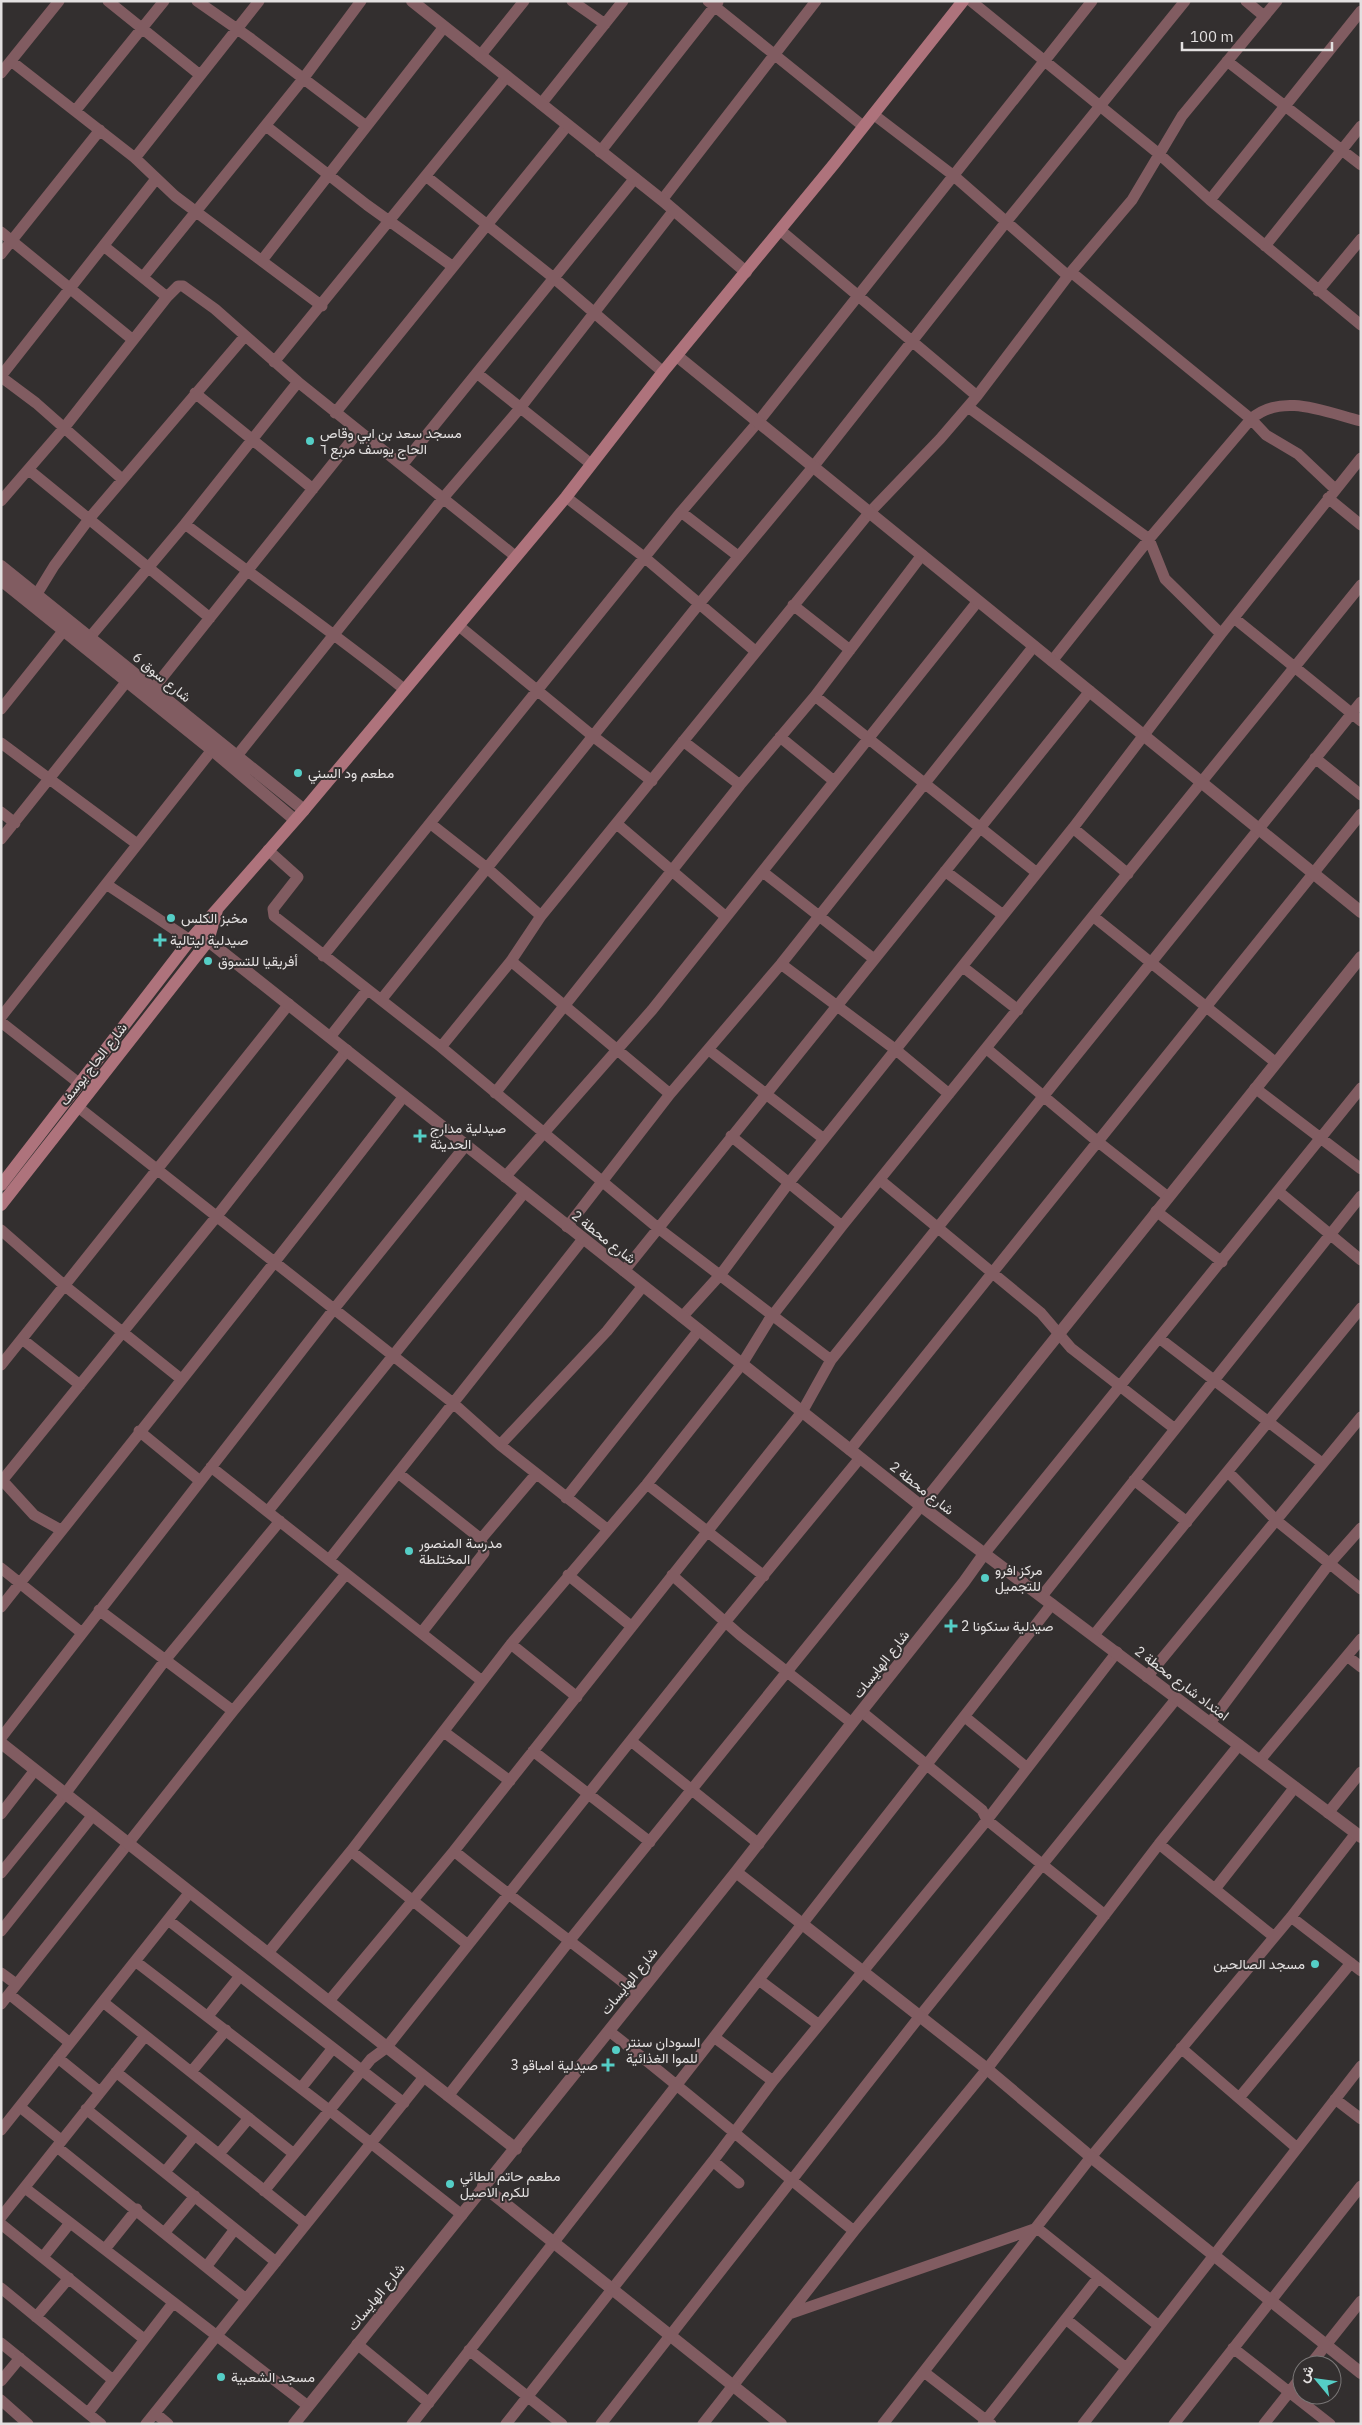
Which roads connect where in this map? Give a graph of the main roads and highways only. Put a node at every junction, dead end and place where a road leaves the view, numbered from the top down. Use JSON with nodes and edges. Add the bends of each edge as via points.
{"nodes":[{"id":1,"x":957,"y":3,"type":"edge"},
{"id":2,"x":218,"y":906,"type":"junction"},
{"id":3,"x":1,"y":1185,"type":"edge"},
{"id":4,"x":1,"y":1205,"type":"edge"}],
"edges":[{"from":1,"to":2,"type":"main road","name":"شارع الحاج يوسف","via":[[873,114],[566,497],[304,810]]},
{"from":2,"to":3,"type":"main road","name":"شارع الحاج يوسف"},
{"from":2,"to":4,"type":"main road","name":"شارع الحاج يوسف","via":[[208,941]]}]}
